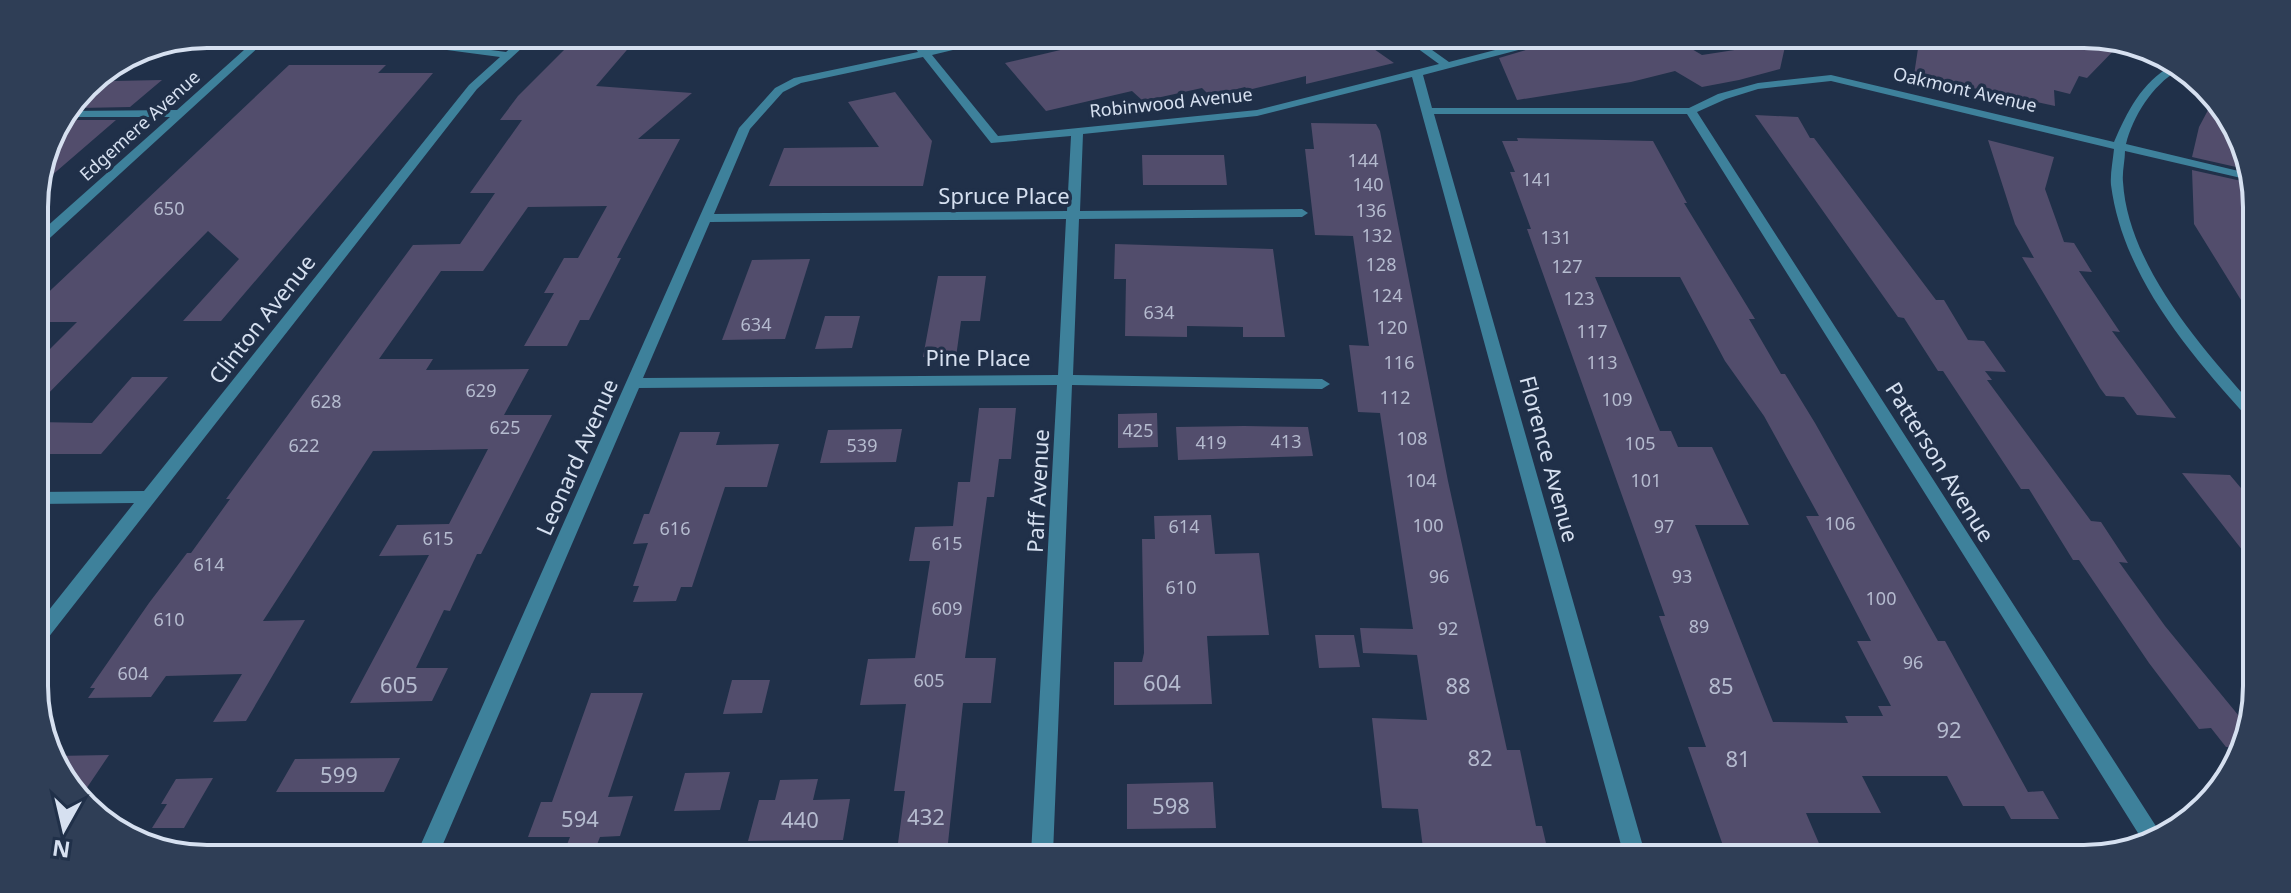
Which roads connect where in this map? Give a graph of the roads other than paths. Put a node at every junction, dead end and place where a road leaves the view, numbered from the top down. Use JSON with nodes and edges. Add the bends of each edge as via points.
{"nodes":[{"id":1,"x":252,"y":48,"type":"edge"},
{"id":2,"x":454,"y":48,"type":"edge"},
{"id":3,"x":515,"y":48,"type":"edge"},
{"id":4,"x":921,"y":48,"type":"edge"},
{"id":5,"x":949,"y":48,"type":"edge"},
{"id":6,"x":1423,"y":48,"type":"edge"},
{"id":7,"x":1516,"y":48,"type":"edge"},
{"id":8,"x":925,"y":53,"type":"junction"},
{"id":9,"x":507,"y":55,"type":"junction"},
{"id":10,"x":1447,"y":65,"type":"junction"},
{"id":11,"x":2168,"y":73,"type":"edge"},
{"id":12,"x":1417,"y":74,"type":"junction"},
{"id":13,"x":1430,"y":111,"type":"junction"},
{"id":14,"x":1691,"y":111,"type":"junction"},
{"id":15,"x":180,"y":113,"type":"junction"},
{"id":16,"x":78,"y":114,"type":"edge"},
{"id":17,"x":1077,"y":131,"type":"junction"},
{"id":18,"x":2118,"y":145,"type":"junction"},
{"id":19,"x":2240,"y":175,"type":"edge"},
{"id":20,"x":1302,"y":213,"type":"dead end"},
{"id":21,"x":1073,"y":215,"type":"junction"},
{"id":22,"x":706,"y":218,"type":"junction"},
{"id":23,"x":48,"y":232,"type":"edge"},
{"id":24,"x":1066,"y":380,"type":"junction"},
{"id":25,"x":633,"y":383,"type":"junction"},
{"id":26,"x":1322,"y":384,"type":"dead end"},
{"id":27,"x":2243,"y":403,"type":"edge"},
{"id":28,"x":148,"y":497,"type":"junction"},
{"id":29,"x":48,"y":498,"type":"edge"},
{"id":30,"x":48,"y":624,"type":"edge"},
{"id":31,"x":2148,"y":831,"type":"edge"},
{"id":32,"x":432,"y":845,"type":"edge"},
{"id":33,"x":1042,"y":845,"type":"edge"},
{"id":34,"x":1632,"y":845,"type":"edge"}],
"edges":[{"from":1,"to":15,"type":"street","name":"Edgemere Avenue"},
{"from":2,"to":9,"type":"street"},
{"from":3,"to":9,"type":"street","name":"Clinton Avenue"},
{"from":4,"to":8,"type":"street"},
{"from":5,"to":8,"type":"street"},
{"from":6,"to":10,"type":"street"},
{"from":7,"to":10,"type":"street","name":"Robinwood Avenue"},
{"from":8,"to":17,"type":"street","name":"Robinwood Avenue","via":[[995,140]]},
{"from":8,"to":22,"type":"street","name":"Leonard Avenue","via":[[810,77],[779,90],[745,128]]},
{"from":9,"to":28,"type":"street","name":"Clinton Avenue","via":[[473,87]]},
{"from":10,"to":12,"type":"street","name":"Robinwood Avenue"},
{"from":11,"to":18,"type":"street","via":[[2128,118]]},
{"from":12,"to":13,"type":"street","name":"Florence Avenue"},
{"from":12,"to":17,"type":"street","name":"Robinwood Avenue","via":[[1257,113]]},
{"from":13,"to":14,"type":"street","name":"Oakmont Avenue"},
{"from":13,"to":34,"type":"street","name":"Florence Avenue"},
{"from":14,"to":18,"type":"street","name":"Oakmont Avenue","via":[[1709,100],[1806,78],[1831,78]]},
{"from":14,"to":31,"type":"street","name":"Patterson Avenue"},
{"from":15,"to":16,"type":"street"},
{"from":15,"to":23,"type":"street","name":"Edgemere Avenue"},
{"from":17,"to":21,"type":"street","name":"Paff Avenue"},
{"from":18,"to":19,"type":"street","name":"Oakmont Avenue"},
{"from":18,"to":27,"type":"street","via":[[2117,187],[2126,227],[2153,286]]},
{"from":20,"to":21,"type":"street","name":"Spruce Place"},
{"from":21,"to":22,"type":"street","name":"Spruce Place"},
{"from":21,"to":24,"type":"street","name":"Paff Avenue"},
{"from":22,"to":25,"type":"street","name":"Leonard Avenue"},
{"from":24,"to":25,"type":"street","name":"Pine Place"},
{"from":24,"to":26,"type":"street","name":"Pine Place"},
{"from":24,"to":33,"type":"street","name":"Paff Avenue"},
{"from":25,"to":32,"type":"street","name":"Leonard Avenue"},
{"from":28,"to":29,"type":"street"},
{"from":28,"to":30,"type":"street","name":"Clinton Avenue"}]}
